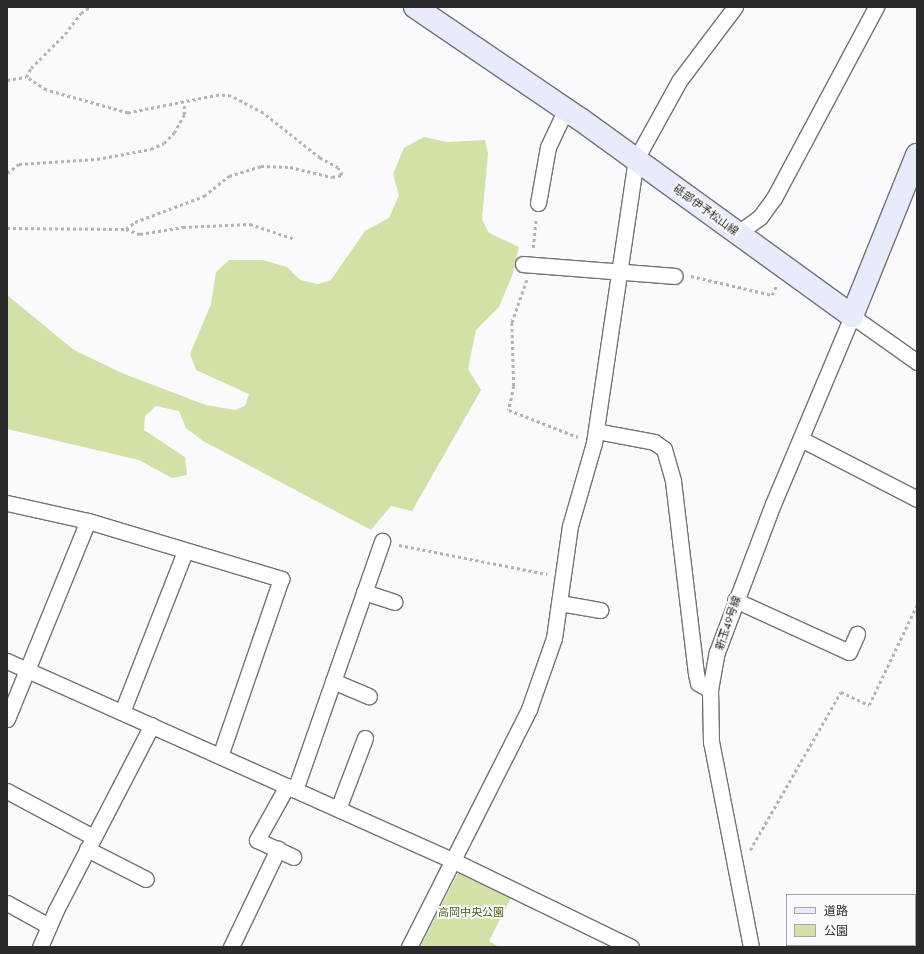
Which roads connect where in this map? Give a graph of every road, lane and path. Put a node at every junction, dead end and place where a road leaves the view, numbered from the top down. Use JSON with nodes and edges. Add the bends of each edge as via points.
{"nodes":[{"id":1,"x":90,"y":7,"type":"edge"},
{"id":2,"x":415,"y":7,"type":"edge"},
{"id":3,"x":735,"y":7,"type":"edge"},
{"id":4,"x":876,"y":7,"type":"edge"},
{"id":5,"x":26,"y":77,"type":"junction"},
{"id":6,"x":7,"y":80,"type":"edge"},
{"id":7,"x":184,"y":104,"type":"junction"},
{"id":8,"x":566,"y":109,"type":"junction"},
{"id":9,"x":917,"y":155,"type":"edge"},
{"id":10,"x":636,"y":159,"type":"junction"},
{"id":11,"x":7,"y":173,"type":"edge"},
{"id":12,"x":538,"y":203,"type":"joint"},
{"id":13,"x":7,"y":228,"type":"edge"},
{"id":14,"x":126,"y":229,"type":"junction"},
{"id":15,"x":738,"y":233,"type":"junction"},
{"id":16,"x":295,"y":239,"type":"dead end"},
{"id":17,"x":527,"y":264,"type":"junction"},
{"id":18,"x":785,"y":267,"type":"junction"},
{"id":19,"x":619,"y":271,"type":"junction"},
{"id":20,"x":675,"y":276,"type":"joint"},
{"id":21,"x":852,"y":316,"type":"junction"},
{"id":22,"x":917,"y":362,"type":"edge"},
{"id":23,"x":595,"y":437,"type":"junction"},
{"id":24,"x":801,"y":439,"type":"junction"},
{"id":25,"x":917,"y":499,"type":"edge"},
{"id":26,"x":7,"y":503,"type":"edge"},
{"id":27,"x":88,"y":521,"type":"junction"},
{"id":28,"x":382,"y":541,"type":"joint"},
{"id":29,"x":185,"y":551,"type":"junction"},
{"id":30,"x":563,"y":577,"type":"junction"},
{"id":31,"x":364,"y":592,"type":"junction"},
{"id":32,"x":735,"y":600,"type":"junction"},
{"id":33,"x":394,"y":602,"type":"dead end"},
{"id":34,"x":560,"y":603,"type":"junction"},
{"id":35,"x":917,"y":605,"type":"edge"},
{"id":36,"x":600,"y":610,"type":"dead end"},
{"id":37,"x":857,"y":634,"type":"dead end"},
{"id":38,"x":7,"y":661,"type":"edge"},
{"id":39,"x":28,"y":671,"type":"junction"},
{"id":40,"x":333,"y":681,"type":"junction"},
{"id":41,"x":710,"y":690,"type":"junction"},
{"id":42,"x":369,"y":696,"type":"dead end"},
{"id":43,"x":122,"y":712,"type":"junction"},
{"id":44,"x":7,"y":719,"type":"edge"},
{"id":45,"x":152,"y":724,"type":"junction"},
{"id":46,"x":365,"y":738,"type":"dead end"},
{"id":47,"x":220,"y":756,"type":"junction"},
{"id":48,"x":291,"y":788,"type":"junction"},
{"id":49,"x":7,"y":791,"type":"edge"},
{"id":50,"x":338,"y":809,"type":"junction"},
{"id":51,"x":90,"y":843,"type":"junction"},
{"id":52,"x":278,"y":850,"type":"junction"},
{"id":53,"x":293,"y":857,"type":"dead end"},
{"id":54,"x":452,"y":860,"type":"junction"},
{"id":55,"x":737,"y":873,"type":"junction"},
{"id":56,"x":146,"y":880,"type":"dead end"},
{"id":57,"x":7,"y":903,"type":"edge"},
{"id":58,"x":49,"y":926,"type":"junction"},
{"id":59,"x":234,"y":946,"type":"edge"},
{"id":60,"x":40,"y":947,"type":"edge"},
{"id":61,"x":410,"y":947,"type":"edge"},
{"id":62,"x":631,"y":947,"type":"edge"},
{"id":63,"x":751,"y":947,"type":"edge"}],
"edges":[{"from":1,"to":5,"type":"path","via":[[81,13],[65,34],[31,68]]},
{"from":2,"to":8,"type":"main road","name":"砥部伊予松山線"},
{"from":3,"to":10,"type":"street","via":[[679,81]]},
{"from":4,"to":15,"type":"street","via":[[774,198],[760,216]]},
{"from":5,"to":6,"type":"path"},
{"from":5,"to":7,"type":"path","via":[[46,90],[114,111],[135,113]]},
{"from":7,"to":11,"type":"path","via":[[184,115],[174,133],[164,143],[151,149],[97,159],[19,164]]},
{"from":7,"to":14,"type":"path","via":[[219,95],[244,101],[320,158],[338,168],[342,175],[332,177],[275,165],[247,169],[229,176],[204,196],[135,222]]},
{"from":8,"to":10,"type":"main road","name":"砥部伊予松山線"},
{"from":8,"to":12,"type":"street","via":[[548,147]]},
{"from":9,"to":21,"type":"main road"},
{"from":10,"to":15,"type":"main road","name":"砥部伊予松山線"},
{"from":10,"to":19,"type":"street"},
{"from":12,"to":17,"type":"path"},
{"from":13,"to":14,"type":"path"},
{"from":14,"to":16,"type":"path","via":[[140,234],[183,227],[250,224]]},
{"from":15,"to":18,"type":"main road","name":"砥部伊予松山線"},
{"from":17,"to":19,"type":"street"},
{"from":17,"to":23,"type":"path","via":[[524,292],[512,323],[514,386],[509,410]]},
{"from":18,"to":20,"type":"path","via":[[772,295],[697,276]]},
{"from":18,"to":21,"type":"main road","name":"砥部伊予松山線"},
{"from":19,"to":20,"type":"street"},
{"from":19,"to":23,"type":"street"},
{"from":21,"to":22,"type":"street"},
{"from":21,"to":24,"type":"street","name":"新玉49号線"},
{"from":23,"to":30,"type":"street","via":[[570,526]]},
{"from":23,"to":41,"type":"street","via":[[646,440],[664,449],[673,481],[696,674],[698,683]]},
{"from":24,"to":25,"type":"street"},
{"from":24,"to":32,"type":"street","name":"新玉49号線"},
{"from":26,"to":27,"type":"street"},
{"from":27,"to":29,"type":"street"},
{"from":27,"to":39,"type":"street"},
{"from":28,"to":30,"type":"path"},
{"from":28,"to":31,"type":"street"},
{"from":29,"to":43,"type":"street"},
{"from":29,"to":47,"type":"street","via":[[281,579]]},
{"from":30,"to":34,"type":"street"},
{"from":31,"to":33,"type":"street"},
{"from":31,"to":40,"type":"street"},
{"from":32,"to":37,"type":"street","via":[[849,652]]},
{"from":32,"to":41,"type":"street","name":"新玉49号線","via":[[717,652]]},
{"from":34,"to":36,"type":"street"},
{"from":34,"to":54,"type":"street","via":[[554,638],[535,694]]},
{"from":35,"to":55,"type":"path","via":[[869,705],[841,692]]},
{"from":38,"to":39,"type":"street"},
{"from":39,"to":43,"type":"street"},
{"from":39,"to":44,"type":"street"},
{"from":40,"to":42,"type":"street"},
{"from":40,"to":48,"type":"street"},
{"from":41,"to":55,"type":"street","name":"新玉49号線","via":[[711,742]]},
{"from":43,"to":45,"type":"street"},
{"from":45,"to":47,"type":"street"},
{"from":45,"to":51,"type":"street"},
{"from":46,"to":50,"type":"street"},
{"from":47,"to":48,"type":"street"},
{"from":48,"to":50,"type":"street"},
{"from":48,"to":52,"type":"street","via":[[257,840]]},
{"from":49,"to":51,"type":"street"},
{"from":50,"to":54,"type":"street"},
{"from":51,"to":56,"type":"street"},
{"from":51,"to":58,"type":"street"},
{"from":52,"to":53,"type":"street"},
{"from":52,"to":59,"type":"street"},
{"from":54,"to":61,"type":"street"},
{"from":54,"to":62,"type":"street"},
{"from":55,"to":63,"type":"street","name":"新玉49号線"},
{"from":57,"to":58,"type":"street"},
{"from":58,"to":60,"type":"street"}]}
